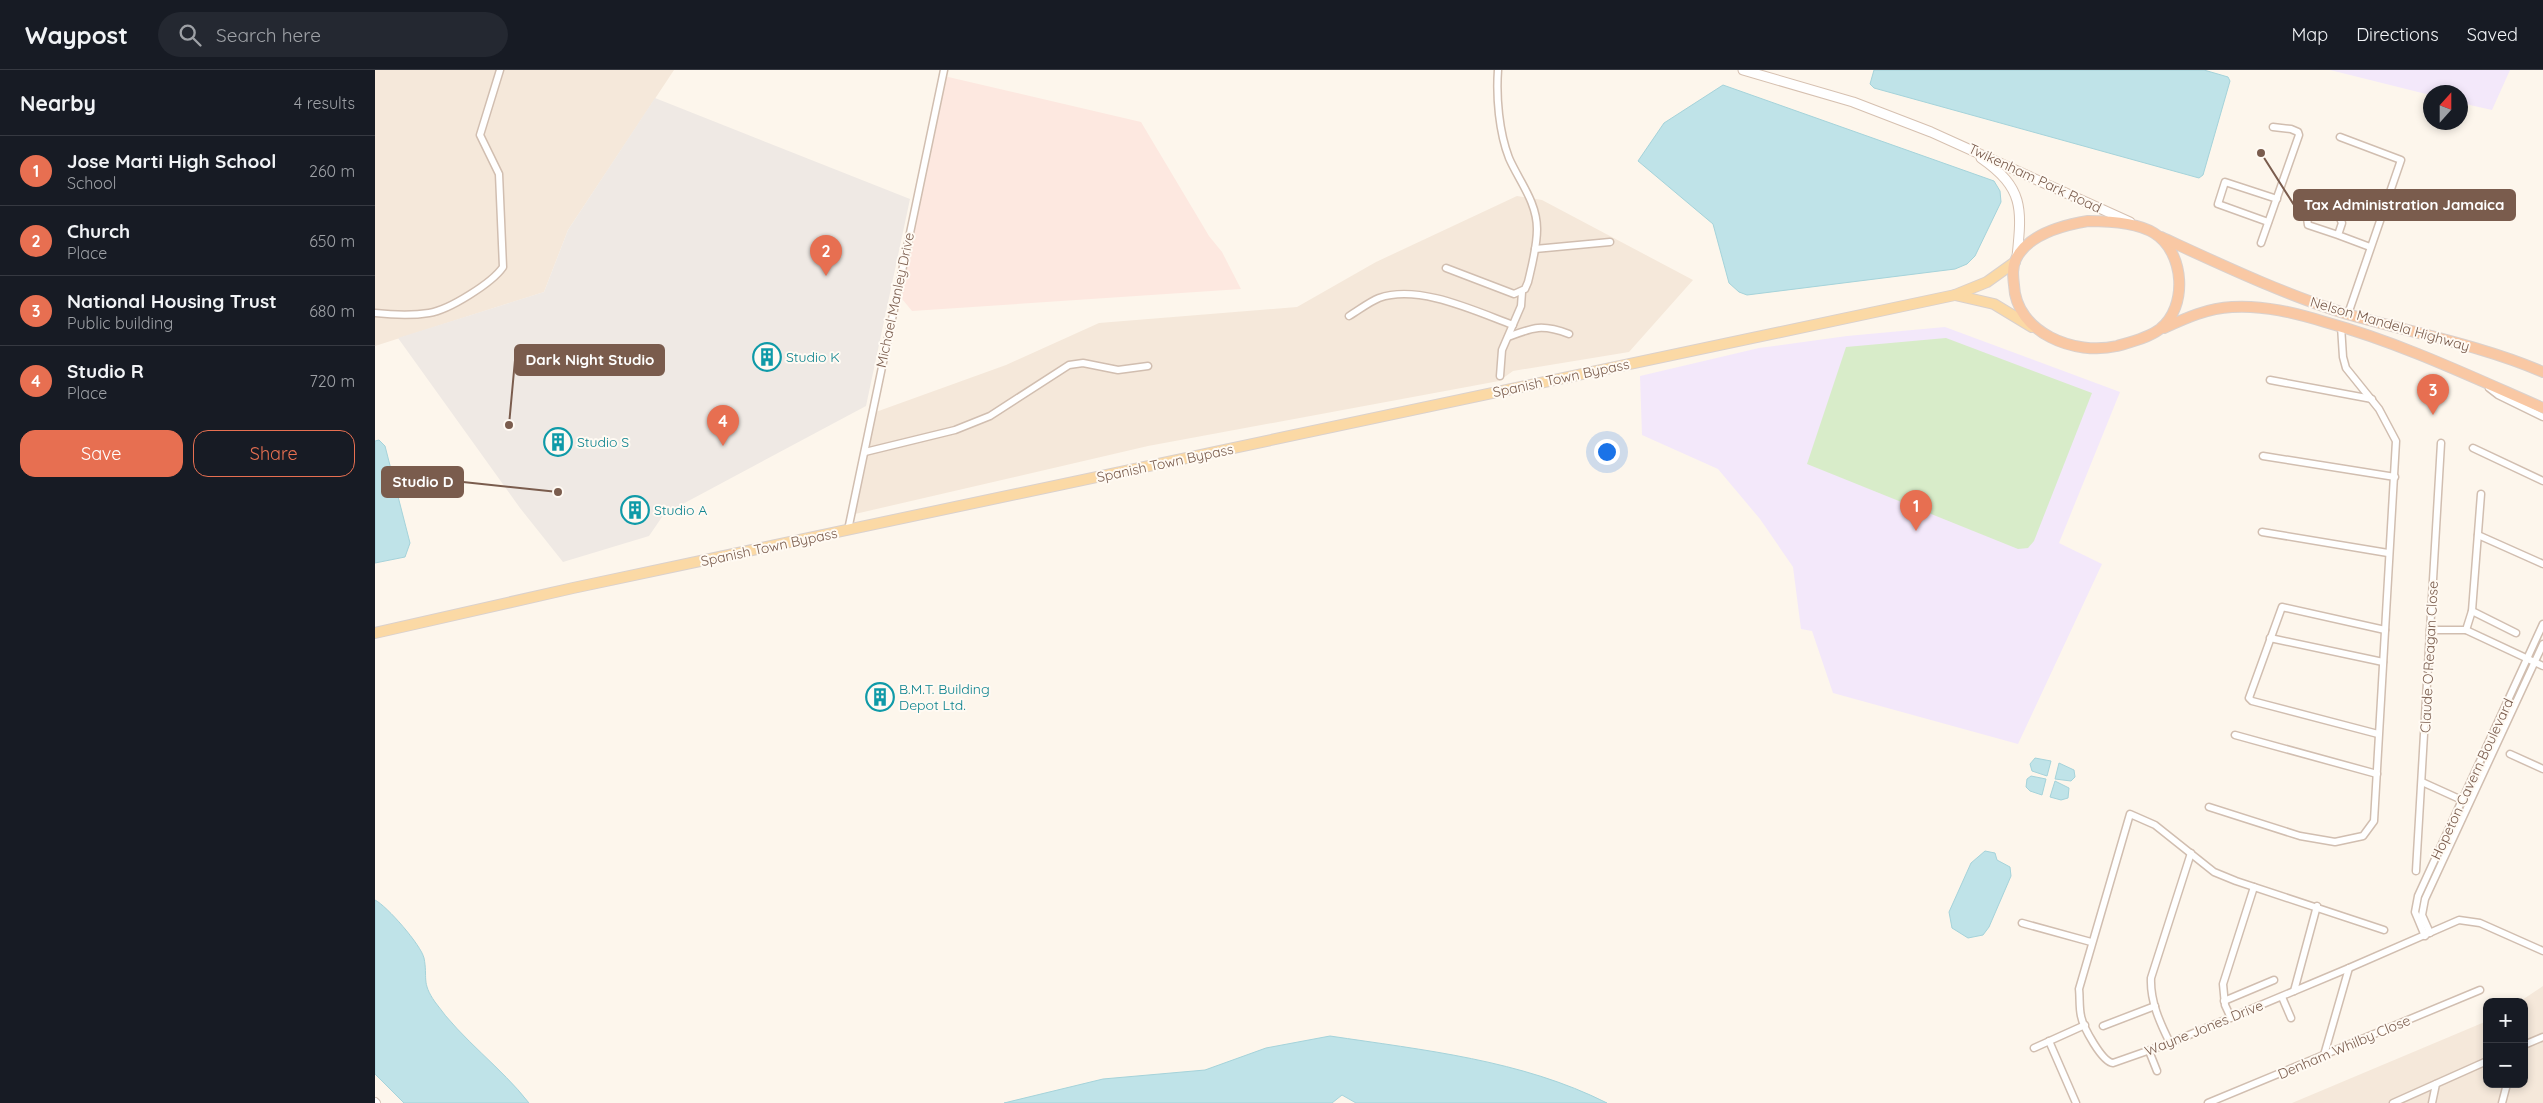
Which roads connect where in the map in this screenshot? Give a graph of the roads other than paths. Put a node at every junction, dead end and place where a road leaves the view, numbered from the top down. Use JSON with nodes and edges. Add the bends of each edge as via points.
{"nodes":[{"id":1,"x":500,"y":70,"type":"edge"},
{"id":2,"x":944,"y":70,"type":"edge"},
{"id":3,"x":1498,"y":70,"type":"edge"},
{"id":4,"x":1743,"y":70,"type":"edge"},
{"id":5,"x":2273,"y":126,"type":"dead end"},
{"id":6,"x":2340,"y":138,"type":"dead end"},
{"id":7,"x":1962,"y":145,"type":"junction"},
{"id":8,"x":2277,"y":198,"type":"junction"},
{"id":9,"x":2268,"y":222,"type":"junction"},
{"id":10,"x":2153,"y":233,"type":"junction"},
{"id":11,"x":2338,"y":235,"type":"junction"},
{"id":12,"x":1610,"y":242,"type":"dead end"},
{"id":13,"x":2261,"y":243,"type":"dead end"},
{"id":14,"x":2371,"y":247,"type":"junction"},
{"id":15,"x":1535,"y":249,"type":"junction"},
{"id":16,"x":2016,"y":260,"type":"junction"},
{"id":17,"x":1446,"y":268,"type":"dead end"},
{"id":18,"x":1522,"y":292,"type":"junction"},
{"id":19,"x":1955,"y":295,"type":"junction"},
{"id":20,"x":375,"y":313,"type":"edge"},
{"id":21,"x":2348,"y":314,"type":"junction"},
{"id":22,"x":1349,"y":316,"type":"dead end"},
{"id":23,"x":1513,"y":325,"type":"junction"},
{"id":24,"x":2341,"y":326,"type":"junction"},
{"id":25,"x":2035,"y":329,"type":"junction"},
{"id":26,"x":2160,"y":329,"type":"junction"},
{"id":27,"x":1569,"y":334,"type":"dead end"},
{"id":28,"x":1508,"y":336,"type":"junction"},
{"id":29,"x":1148,"y":366,"type":"dead end"},
{"id":30,"x":2543,"y":372,"type":"edge"},
{"id":31,"x":1500,"y":376,"type":"dead end"},
{"id":32,"x":2270,"y":380,"type":"dead end"},
{"id":33,"x":2480,"y":380,"type":"junction"},
{"id":34,"x":2372,"y":400,"type":"junction"},
{"id":35,"x":2543,"y":408,"type":"edge"},
{"id":36,"x":2543,"y":417,"type":"edge"},
{"id":37,"x":2441,"y":443,"type":"dead end"},
{"id":38,"x":2473,"y":448,"type":"dead end"},
{"id":39,"x":865,"y":452,"type":"junction"},
{"id":40,"x":2263,"y":456,"type":"dead end"},
{"id":41,"x":2395,"y":477,"type":"junction"},
{"id":42,"x":2543,"y":481,"type":"edge"},
{"id":43,"x":2481,"y":494,"type":"dead end"},
{"id":44,"x":848,"y":530,"type":"junction"},
{"id":45,"x":2262,"y":532,"type":"dead end"},
{"id":46,"x":2478,"y":535,"type":"junction"},
{"id":47,"x":2388,"y":552,"type":"junction"},
{"id":48,"x":2543,"y":564,"type":"edge"},
{"id":49,"x":2472,"y":611,"type":"junction"},
{"id":50,"x":2543,"y":624,"type":"edge"},
{"id":51,"x":2385,"y":630,"type":"junction"},
{"id":52,"x":2430,"y":630,"type":"junction"},
{"id":53,"x":2466,"y":630,"type":"junction"},
{"id":54,"x":375,"y":633,"type":"edge"},
{"id":55,"x":2516,"y":633,"type":"dead end"},
{"id":56,"x":2270,"y":638,"type":"junction"},
{"id":57,"x":2543,"y":644,"type":"edge"},
{"id":58,"x":2527,"y":659,"type":"junction"},
{"id":59,"x":2383,"y":662,"type":"junction"},
{"id":60,"x":2535,"y":662,"type":"junction"},
{"id":61,"x":2543,"y":666,"type":"edge"},
{"id":62,"x":2379,"y":734,"type":"junction"},
{"id":63,"x":2235,"y":735,"type":"dead end"},
{"id":64,"x":2510,"y":754,"type":"dead end"},
{"id":65,"x":2543,"y":770,"type":"edge"},
{"id":66,"x":2377,"y":774,"type":"junction"},
{"id":67,"x":2422,"y":782,"type":"junction"},
{"id":68,"x":2462,"y":800,"type":"junction"},
{"id":69,"x":2469,"y":804,"type":"junction"},
{"id":70,"x":2209,"y":807,"type":"dead end"},
{"id":71,"x":2191,"y":853,"type":"junction"},
{"id":72,"x":2416,"y":871,"type":"dead end"},
{"id":73,"x":2254,"y":887,"type":"junction"},
{"id":74,"x":2317,"y":906,"type":"junction"},
{"id":75,"x":2022,"y":923,"type":"dead end"},
{"id":76,"x":2385,"y":930,"type":"dead end"},
{"id":77,"x":2427,"y":934,"type":"junction"},
{"id":78,"x":2091,"y":942,"type":"junction"},
{"id":79,"x":2543,"y":951,"type":"edge"},
{"id":80,"x":2349,"y":968,"type":"junction"},
{"id":81,"x":2274,"y":980,"type":"dead end"},
{"id":82,"x":2480,"y":990,"type":"dead end"},
{"id":83,"x":2294,"y":992,"type":"junction"},
{"id":84,"x":2282,"y":997,"type":"junction"},
{"id":85,"x":2224,"y":1001,"type":"junction"},
{"id":86,"x":2155,"y":1006,"type":"junction"},
{"id":87,"x":2231,"y":1018,"type":"junction"},
{"id":88,"x":2291,"y":1018,"type":"dead end"},
{"id":89,"x":2085,"y":1025,"type":"junction"},
{"id":90,"x":2103,"y":1026,"type":"dead end"},
{"id":91,"x":2543,"y":1037,"type":"edge"},
{"id":92,"x":2049,"y":1041,"type":"junction"},
{"id":93,"x":2170,"y":1043,"type":"junction"},
{"id":94,"x":2528,"y":1043,"type":"edge"},
{"id":95,"x":2034,"y":1048,"type":"dead end"},
{"id":96,"x":2149,"y":1051,"type":"junction"},
{"id":97,"x":2324,"y":1055,"type":"junction"},
{"id":98,"x":2483,"y":1064,"type":"edge"},
{"id":99,"x":2157,"y":1071,"type":"dead end"},
{"id":100,"x":2436,"y":1084,"type":"junction"},
{"id":101,"x":2506,"y":1088,"type":"edge"},
{"id":102,"x":2076,"y":1103,"type":"edge"},
{"id":103,"x":2208,"y":1103,"type":"edge"},
{"id":104,"x":2393,"y":1103,"type":"edge"},
{"id":105,"x":2432,"y":1103,"type":"edge"},
{"id":106,"x":2502,"y":1103,"type":"edge"}],
"edges":[{"from":1,"to":20,"type":"street","via":[[480,134],[499,174],[503,267],[496,278],[431,313],[394,316]]},
{"from":2,"to":39,"type":"street","name":"Michael Manley Drive"},
{"from":3,"to":15,"type":"street","via":[[1497,88],[1504,141],[1534,208],[1537,228]]},
{"from":4,"to":7,"type":"main road","via":[[1853,102]]},
{"from":5,"to":8,"type":"street","via":[[2291,129],[2299,135]]},
{"from":6,"to":14,"type":"street","via":[[2401,160]]},
{"from":7,"to":10,"type":"main road","name":"Twikenham Park Road"},
{"from":7,"to":16,"type":"main road","name":"Twikenham Park Road","via":[[2001,172],[2016,194],[2020,218]]},
{"from":8,"to":9,"type":"street"},
{"from":8,"to":9,"type":"street","via":[[2225,182],[2218,204]]},
{"from":9,"to":13,"type":"street"},
{"from":10,"to":16,"type":"highway","via":[[2103,221],[2077,223],[2046,233],[2022,250]]},
{"from":10,"to":21,"type":"highway","name":"Nelson Mandela Highway","via":[[2305,300]]},
{"from":10,"to":26,"type":"highway","via":[[2173,254],[2180,280],[2173,314]]},
{"from":11,"to":11,"type":"street","via":[[2342,218],[2311,209],[2308,224]]},
{"from":11,"to":14,"type":"street"},
{"from":12,"to":15,"type":"street"},
{"from":14,"to":21,"type":"street"},
{"from":15,"to":18,"type":"street","via":[[1527,286]]},
{"from":16,"to":19,"type":"main road","name":"Spanish Town Bypass","via":[[1987,282]]},
{"from":16,"to":25,"type":"highway","via":[[2013,277],[2017,300]]},
{"from":17,"to":18,"type":"street","via":[[1511,293]]},
{"from":18,"to":23,"type":"street","via":[[1521,306]]},
{"from":19,"to":25,"type":"main road","name":"Spanish Town Bypass","via":[[1994,304]]},
{"from":19,"to":44,"type":"main road","name":"Spanish Town Bypass"},
{"from":21,"to":30,"type":"highway","name":"Nelson Mandela Highway","via":[[2450,340]]},
{"from":22,"to":23,"type":"street","via":[[1378,298],[1399,294],[1445,300]]},
{"from":23,"to":28,"type":"street"},
{"from":24,"to":26,"type":"highway","name":"Nelson Mandela Highway","via":[[2299,314],[2248,306],[2191,315]]},
{"from":24,"to":33,"type":"highway","name":"Nelson Mandela Highway"},
{"from":24,"to":34,"type":"street","via":[[2346,368]]},
{"from":25,"to":26,"type":"highway","via":[[2065,343],[2098,348],[2139,339]]},
{"from":27,"to":28,"type":"street","via":[[1549,327]]},
{"from":28,"to":31,"type":"street","via":[[1502,350]]},
{"from":29,"to":39,"type":"street","via":[[1118,370],[1083,363],[1069,365],[991,416],[955,430]]},
{"from":32,"to":34,"type":"street"},
{"from":33,"to":35,"type":"highway","name":"Nelson Mandela Highway"},
{"from":33,"to":36,"type":"street","via":[[2498,395]]},
{"from":34,"to":41,"type":"street","via":[[2396,441]]},
{"from":37,"to":52,"type":"street","name":"Claude O'Reagan Close"},
{"from":38,"to":42,"type":"street"},
{"from":39,"to":44,"type":"street","name":"Michael Manley Drive"},
{"from":40,"to":41,"type":"street"},
{"from":41,"to":47,"type":"street"},
{"from":43,"to":46,"type":"street"},
{"from":44,"to":54,"type":"main road","name":"Spanish Town Bypass"},
{"from":45,"to":47,"type":"street"},
{"from":46,"to":48,"type":"street"},
{"from":46,"to":49,"type":"street"},
{"from":47,"to":51,"type":"street"},
{"from":49,"to":53,"type":"street"},
{"from":49,"to":55,"type":"street"},
{"from":50,"to":58,"type":"street","name":"Hopeton Cavern Boulevard"},
{"from":51,"to":56,"type":"street","via":[[2282,608]]},
{"from":51,"to":59,"type":"street"},
{"from":52,"to":53,"type":"street"},
{"from":52,"to":67,"type":"street","name":"Claude O'Reagan Close"},
{"from":53,"to":58,"type":"street"},
{"from":56,"to":59,"type":"street"},
{"from":56,"to":62,"type":"street","via":[[2249,694],[2252,701]]},
{"from":57,"to":60,"type":"street","name":"Hopeton Cavern Boulevard"},
{"from":58,"to":60,"type":"street"},
{"from":58,"to":68,"type":"street","name":"Hopeton Cavern Boulevard"},
{"from":59,"to":62,"type":"street"},
{"from":60,"to":61,"type":"street"},
{"from":60,"to":69,"type":"street","name":"Hopeton Cavern Boulevard"},
{"from":62,"to":66,"type":"street"},
{"from":63,"to":66,"type":"street"},
{"from":64,"to":65,"type":"street"},
{"from":66,"to":70,"type":"street","via":[[2374,821],[2363,836],[2335,842],[2300,836]]},
{"from":67,"to":68,"type":"street"},
{"from":67,"to":72,"type":"street","name":"Claude O'Reagan Close"},
{"from":68,"to":69,"type":"street"},
{"from":68,"to":77,"type":"street","name":"Hopeton Cavern Boulevard","via":[[2415,902],[2415,912]]},
{"from":69,"to":77,"type":"street","name":"Hopeton Cavern Boulevard","via":[[2423,905]]},
{"from":71,"to":73,"type":"street","via":[[2214,872]]},
{"from":71,"to":78,"type":"street","name":"Wayne Jones Drive","via":[[2155,825],[2130,814]]},
{"from":71,"to":86,"type":"street","via":[[2151,978],[2150,992]]},
{"from":73,"to":74,"type":"street"},
{"from":73,"to":85,"type":"street","via":[[2223,984]]},
{"from":74,"to":76,"type":"street"},
{"from":74,"to":83,"type":"street"},
{"from":75,"to":78,"type":"street"},
{"from":77,"to":79,"type":"street","name":"Wayne Jones Drive","via":[[2456,920],[2466,919]]},
{"from":77,"to":80,"type":"street","name":"Wayne Jones Drive"},
{"from":78,"to":89,"type":"street","name":"Wayne Jones Drive","via":[[2079,988],[2081,1018]]},
{"from":80,"to":83,"type":"street","name":"Wayne Jones Drive"},
{"from":80,"to":97,"type":"street"},
{"from":81,"to":85,"type":"street"},
{"from":82,"to":97,"type":"street","name":"Denham Whilby Close"},
{"from":83,"to":84,"type":"street","name":"Wayne Jones Drive"},
{"from":84,"to":87,"type":"street","name":"Wayne Jones Drive"},
{"from":84,"to":88,"type":"street"},
{"from":85,"to":87,"type":"street"},
{"from":86,"to":90,"type":"street"},
{"from":86,"to":93,"type":"street"},
{"from":87,"to":93,"type":"street","name":"Wayne Jones Drive"},
{"from":89,"to":92,"type":"street"},
{"from":89,"to":96,"type":"street","name":"Wayne Jones Drive","via":[[2098,1051],[2109,1063]]},
{"from":91,"to":94,"type":"street"},
{"from":92,"to":95,"type":"street"},
{"from":92,"to":102,"type":"street"},
{"from":93,"to":96,"type":"street","name":"Wayne Jones Drive"},
{"from":96,"to":99,"type":"street"},
{"from":97,"to":103,"type":"street","name":"Denham Whilby Close"},
{"from":98,"to":100,"type":"street"},
{"from":100,"to":104,"type":"street"},
{"from":100,"to":105,"type":"street"},
{"from":101,"to":106,"type":"street"}]}
